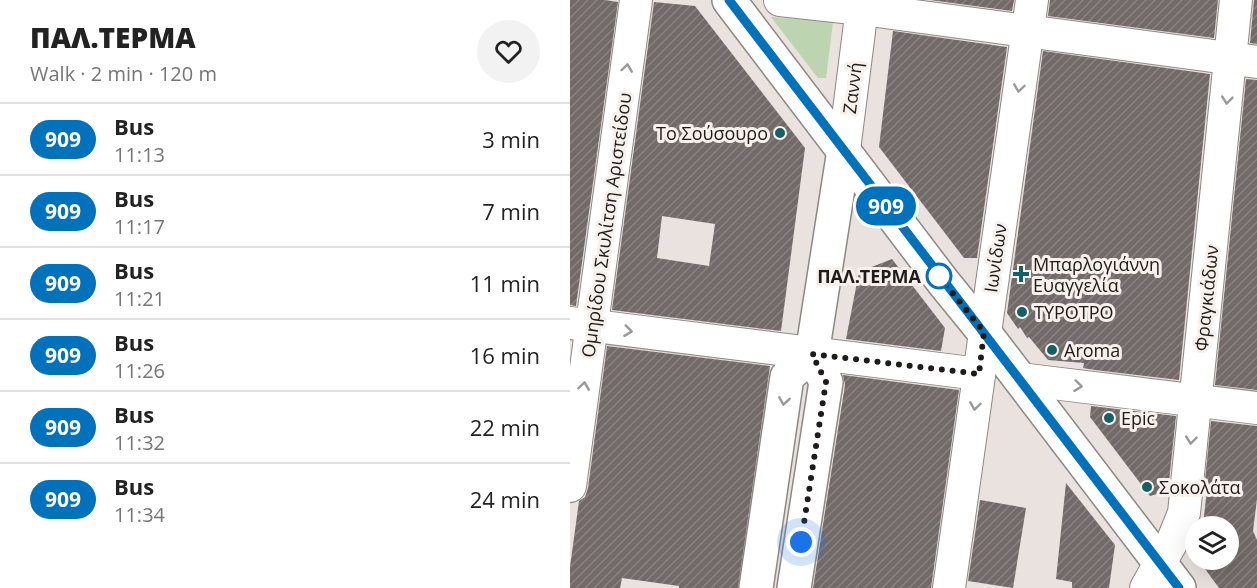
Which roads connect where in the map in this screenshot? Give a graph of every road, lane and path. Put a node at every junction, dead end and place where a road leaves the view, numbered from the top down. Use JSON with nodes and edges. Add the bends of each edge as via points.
{"nodes":[{"id":1,"x":636,"y":0,"type":"edge"},
{"id":2,"x":729,"y":0,"type":"edge"},
{"id":3,"x":780,"y":0,"type":"edge"},
{"id":4,"x":1032,"y":0,"type":"edge"},
{"id":5,"x":1236,"y":0,"type":"edge"},
{"id":6,"x":863,"y":4,"type":"edge"},
{"id":7,"x":1028,"y":31,"type":"junction"},
{"id":8,"x":1244,"y":60,"type":"edge"},
{"id":9,"x":844,"y":150,"type":"junction"},
{"id":10,"x":581,"y":325,"type":"edge"},
{"id":11,"x":984,"y":332,"type":"junction"},
{"id":12,"x":812,"y":354,"type":"junction"},
{"id":13,"x":979,"y":374,"type":"junction"},
{"id":14,"x":1020,"y":379,"type":"junction"},
{"id":15,"x":1195,"y":401,"type":"junction"},
{"id":16,"x":1257,"y":408,"type":"edge"},
{"id":17,"x":570,"y":486,"type":"edge"},
{"id":18,"x":1162,"y":580,"type":"edge"},
{"id":19,"x":756,"y":588,"type":"edge"},
{"id":20,"x":794,"y":588,"type":"edge"},
{"id":21,"x":949,"y":588,"type":"edge"}],
"edges":[{"from":10,"to":1,"type":"street","name":"Ομηρίδου Σκυλίτση Αριστείδου","one_way":true},
{"from":2,"to":9,"type":"street"},
{"from":3,"to":6,"type":"street"},
{"from":4,"to":7,"type":"street","name":"Ιωνίδων"},
{"from":5,"to":8,"type":"street","name":"Φραγκιάδων"},
{"from":6,"to":7,"type":"street"},
{"from":6,"to":9,"type":"street","name":"Ζαννή"},
{"from":7,"to":8,"type":"street"},
{"from":7,"to":11,"type":"street","name":"Ιωνίδων","one_way":true},
{"from":8,"to":15,"type":"street","name":"Φραγκιάδων","one_way":true},
{"from":9,"to":11,"type":"street"},
{"from":9,"to":12,"type":"street","name":"Ζαννή"},
{"from":10,"to":12,"type":"street","one_way":true},
{"from":17,"to":10,"type":"street","name":"Ομηρίδου Σκυλίτση Αριστείδου","one_way":true},
{"from":11,"to":13,"type":"street","name":"Ιωνίδων"},
{"from":11,"to":14,"type":"street"},
{"from":12,"to":13,"type":"street"},
{"from":12,"to":19,"type":"street","one_way":true,"via":[[787,378]]},
{"from":12,"to":20,"type":"street","via":[[826,382]]},
{"from":13,"to":21,"type":"street","name":"Ιωνίδων","one_way":true},
{"from":14,"to":15,"type":"street","one_way":true},
{"from":14,"to":18,"type":"street"},
{"from":15,"to":16,"type":"street"},
{"from":15,"to":18,"type":"street","name":"Φραγκιάδων","one_way":true,"via":[[1184,513]]}]}
